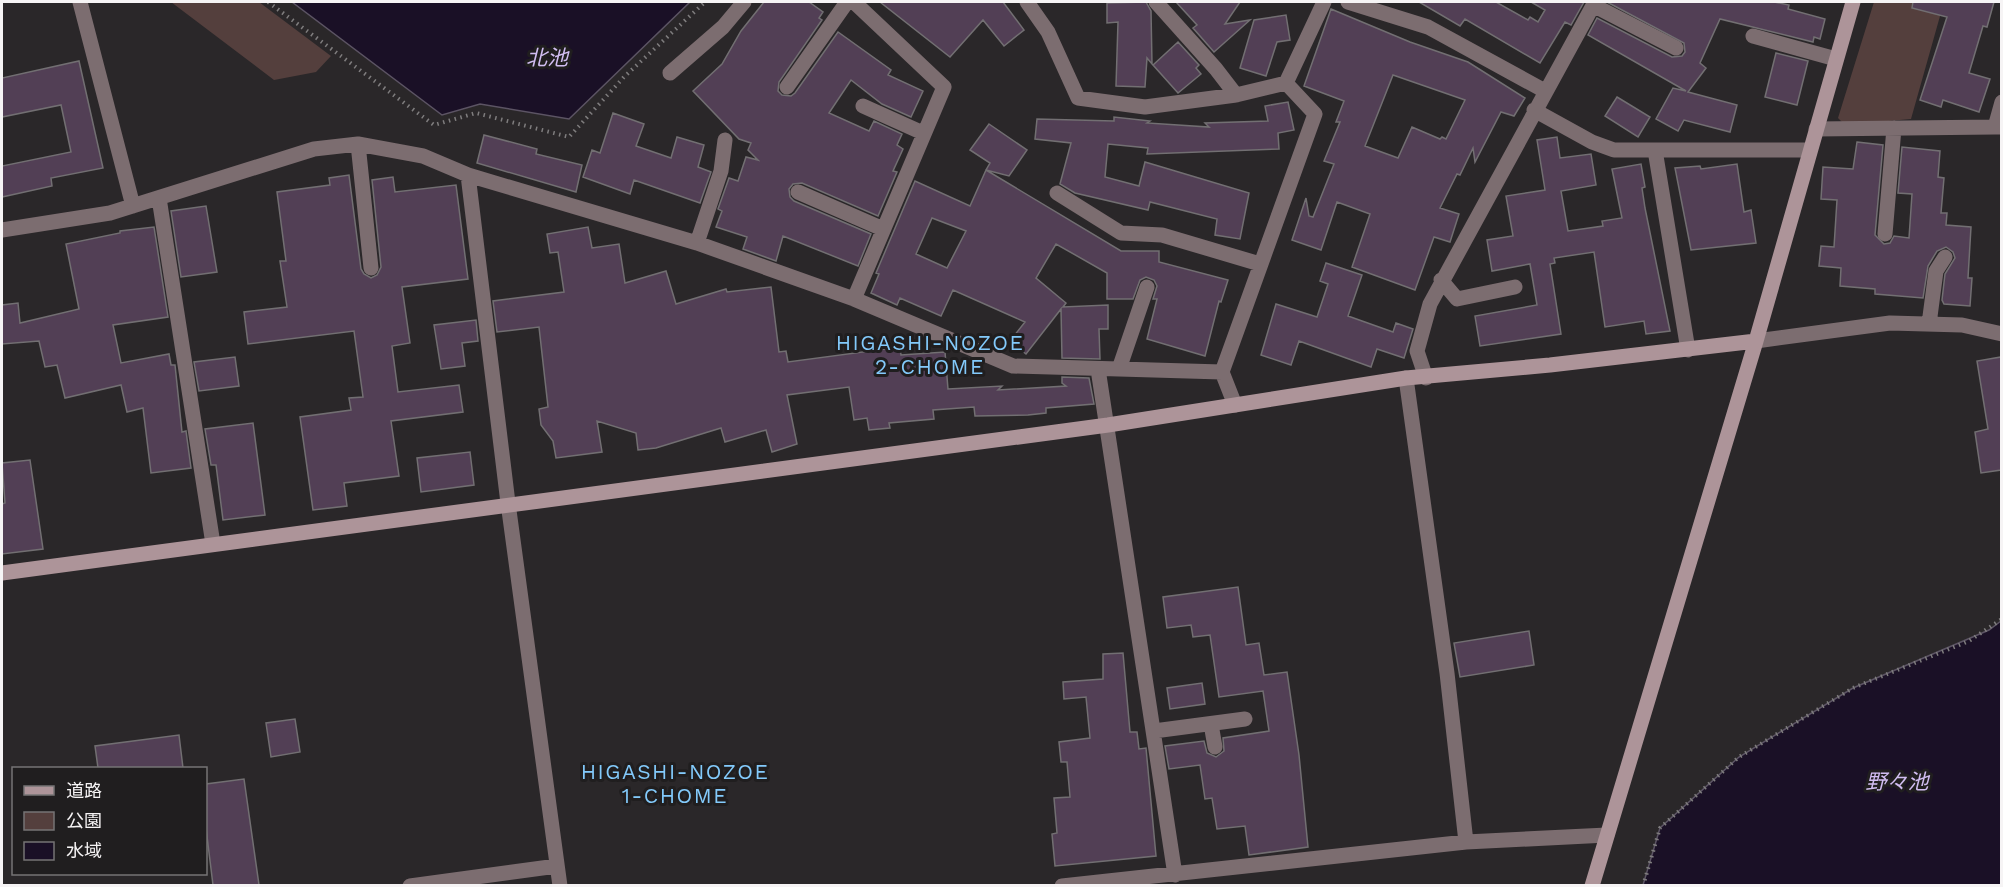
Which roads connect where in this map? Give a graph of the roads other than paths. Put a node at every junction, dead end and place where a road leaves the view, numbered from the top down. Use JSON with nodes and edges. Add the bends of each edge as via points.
{"nodes":[{"id":1,"x":80,"y":2,"type":"edge"},
{"id":2,"x":744,"y":2,"type":"edge"},
{"id":3,"x":847,"y":2,"type":"edge"},
{"id":4,"x":854,"y":2,"type":"edge"},
{"id":5,"x":1026,"y":2,"type":"edge"},
{"id":6,"x":1156,"y":2,"type":"edge"},
{"id":7,"x":1324,"y":2,"type":"edge"},
{"id":8,"x":1348,"y":2,"type":"edge"},
{"id":9,"x":1852,"y":2,"type":"edge"},
{"id":10,"x":1594,"y":3,"type":"edge"},
{"id":11,"x":1753,"y":36,"type":"dead end"},
{"id":12,"x":1676,"y":48,"type":"dead end"},
{"id":13,"x":1836,"y":60,"type":"junction"},
{"id":14,"x":670,"y":74,"type":"dead end"},
{"id":15,"x":1286,"y":83,"type":"junction"},
{"id":16,"x":787,"y":87,"type":"dead end"},
{"id":17,"x":1545,"y":91,"type":"junction"},
{"id":18,"x":1236,"y":95,"type":"junction"},
{"id":19,"x":2001,"y":102,"type":"edge"},
{"id":20,"x":863,"y":106,"type":"dead end"},
{"id":21,"x":1534,"y":110,"type":"junction"},
{"id":22,"x":1998,"y":127,"type":"edge"},
{"id":23,"x":1894,"y":128,"type":"junction"},
{"id":24,"x":1816,"y":129,"type":"junction"},
{"id":25,"x":923,"y":133,"type":"junction"},
{"id":26,"x":725,"y":140,"type":"dead end"},
{"id":27,"x":358,"y":144,"type":"junction"},
{"id":28,"x":1655,"y":150,"type":"junction"},
{"id":29,"x":1810,"y":150,"type":"junction"},
{"id":30,"x":468,"y":175,"type":"junction"},
{"id":31,"x":798,"y":192,"type":"dead end"},
{"id":32,"x":1057,"y":193,"type":"dead end"},
{"id":33,"x":159,"y":198,"type":"junction"},
{"id":34,"x":133,"y":206,"type":"junction"},
{"id":35,"x":884,"y":229,"type":"junction"},
{"id":36,"x":2,"y":230,"type":"edge"},
{"id":37,"x":1885,"y":234,"type":"dead end"},
{"id":38,"x":697,"y":243,"type":"junction"},
{"id":39,"x":1945,"y":257,"type":"dead end"},
{"id":40,"x":1260,"y":264,"type":"junction"},
{"id":41,"x":371,"y":268,"type":"dead end"},
{"id":42,"x":1442,"y":280,"type":"junction"},
{"id":43,"x":1147,"y":287,"type":"dead end"},
{"id":44,"x":1515,"y":287,"type":"dead end"},
{"id":45,"x":854,"y":299,"type":"junction"},
{"id":46,"x":1929,"y":324,"type":"junction"},
{"id":47,"x":2001,"y":334,"type":"edge"},
{"id":48,"x":1756,"y":341,"type":"junction"},
{"id":49,"x":1688,"y":350,"type":"junction"},
{"id":50,"x":1098,"y":369,"type":"junction"},
{"id":51,"x":1119,"y":369,"type":"junction"},
{"id":52,"x":1222,"y":372,"type":"junction"},
{"id":53,"x":1406,"y":378,"type":"junction"},
{"id":54,"x":1426,"y":378,"type":"junction"},
{"id":55,"x":1235,"y":405,"type":"junction"},
{"id":56,"x":1108,"y":425,"type":"junction"},
{"id":57,"x":508,"y":503,"type":"junction"},
{"id":58,"x":213,"y":544,"type":"junction"},
{"id":59,"x":2,"y":573,"type":"edge"},
{"id":60,"x":1245,"y":719,"type":"dead end"},
{"id":61,"x":1211,"y":724,"type":"junction"},
{"id":62,"x":1154,"y":731,"type":"junction"},
{"id":63,"x":1215,"y":747,"type":"dead end"},
{"id":64,"x":1607,"y":835,"type":"junction"},
{"id":65,"x":1466,"y":842,"type":"junction"},
{"id":66,"x":557,"y":866,"type":"junction"},
{"id":67,"x":1175,"y":874,"type":"junction"},
{"id":68,"x":410,"y":885,"type":"edge"},
{"id":69,"x":560,"y":885,"type":"edge"},
{"id":70,"x":1062,"y":885,"type":"edge"},
{"id":71,"x":1592,"y":885,"type":"edge"}],
"edges":[{"from":1,"to":34,"type":"street"},
{"from":2,"to":14,"type":"street","via":[[723,27]]},
{"from":3,"to":16,"type":"street"},
{"from":4,"to":25,"type":"street","via":[[944,87]]},
{"from":5,"to":18,"type":"street","via":[[1048,32],[1078,98],[1145,107]]},
{"from":6,"to":18,"type":"street"},
{"from":7,"to":15,"type":"street"},
{"from":8,"to":17,"type":"street","via":[[1428,27]]},
{"from":9,"to":13,"type":"street"},
{"from":10,"to":12,"type":"street"},
{"from":10,"to":17,"type":"street"},
{"from":11,"to":13,"type":"street"},
{"from":13,"to":24,"type":"street"},
{"from":15,"to":18,"type":"street"},
{"from":15,"to":40,"type":"street","via":[[1315,114]]},
{"from":17,"to":21,"type":"street"},
{"from":19,"to":22,"type":"street"},
{"from":20,"to":25,"type":"street"},
{"from":21,"to":28,"type":"street","via":[[1614,150]]},
{"from":21,"to":42,"type":"street"},
{"from":22,"to":23,"type":"street"},
{"from":23,"to":24,"type":"street"},
{"from":23,"to":37,"type":"street"},
{"from":24,"to":29,"type":"street"},
{"from":25,"to":35,"type":"street"},
{"from":26,"to":38,"type":"street","via":[[721,171]]},
{"from":27,"to":30,"type":"street","via":[[423,156]]},
{"from":27,"to":33,"type":"street","via":[[314,149]]},
{"from":27,"to":41,"type":"street"},
{"from":28,"to":29,"type":"street"},
{"from":28,"to":49,"type":"street"},
{"from":29,"to":48,"type":"street"},
{"from":30,"to":38,"type":"street"},
{"from":30,"to":57,"type":"street"},
{"from":31,"to":35,"type":"street"},
{"from":32,"to":40,"type":"street","via":[[1121,233],[1162,235]]},
{"from":33,"to":34,"type":"street"},
{"from":33,"to":58,"type":"street"},
{"from":34,"to":36,"type":"street"},
{"from":35,"to":45,"type":"street"},
{"from":38,"to":45,"type":"street"},
{"from":39,"to":46,"type":"street","via":[[1936,271]]},
{"from":40,"to":52,"type":"street"},
{"from":42,"to":44,"type":"street","via":[[1457,299]]},
{"from":42,"to":54,"type":"street","via":[[1430,304],[1417,351]]},
{"from":43,"to":51,"type":"street"},
{"from":45,"to":50,"type":"street","via":[[1013,366]]},
{"from":46,"to":47,"type":"street"},
{"from":46,"to":48,"type":"street","via":[[1890,323]]},
{"from":48,"to":49,"type":"street"},
{"from":48,"to":64,"type":"street"},
{"from":49,"to":54,"type":"street"},
{"from":50,"to":51,"type":"street"},
{"from":50,"to":56,"type":"street"},
{"from":51,"to":52,"type":"street"},
{"from":52,"to":55,"type":"street"},
{"from":53,"to":54,"type":"street"},
{"from":53,"to":55,"type":"street"},
{"from":53,"to":65,"type":"street"},
{"from":55,"to":56,"type":"street"},
{"from":56,"to":57,"type":"street"},
{"from":56,"to":62,"type":"street"},
{"from":57,"to":58,"type":"street"},
{"from":57,"to":66,"type":"street"},
{"from":58,"to":59,"type":"street"},
{"from":60,"to":61,"type":"street"},
{"from":61,"to":62,"type":"street"},
{"from":61,"to":63,"type":"street"},
{"from":62,"to":67,"type":"street"},
{"from":64,"to":65,"type":"street"},
{"from":64,"to":71,"type":"street"},
{"from":65,"to":67,"type":"street"},
{"from":66,"to":68,"type":"street"},
{"from":66,"to":69,"type":"street"},
{"from":67,"to":70,"type":"street"}]}
